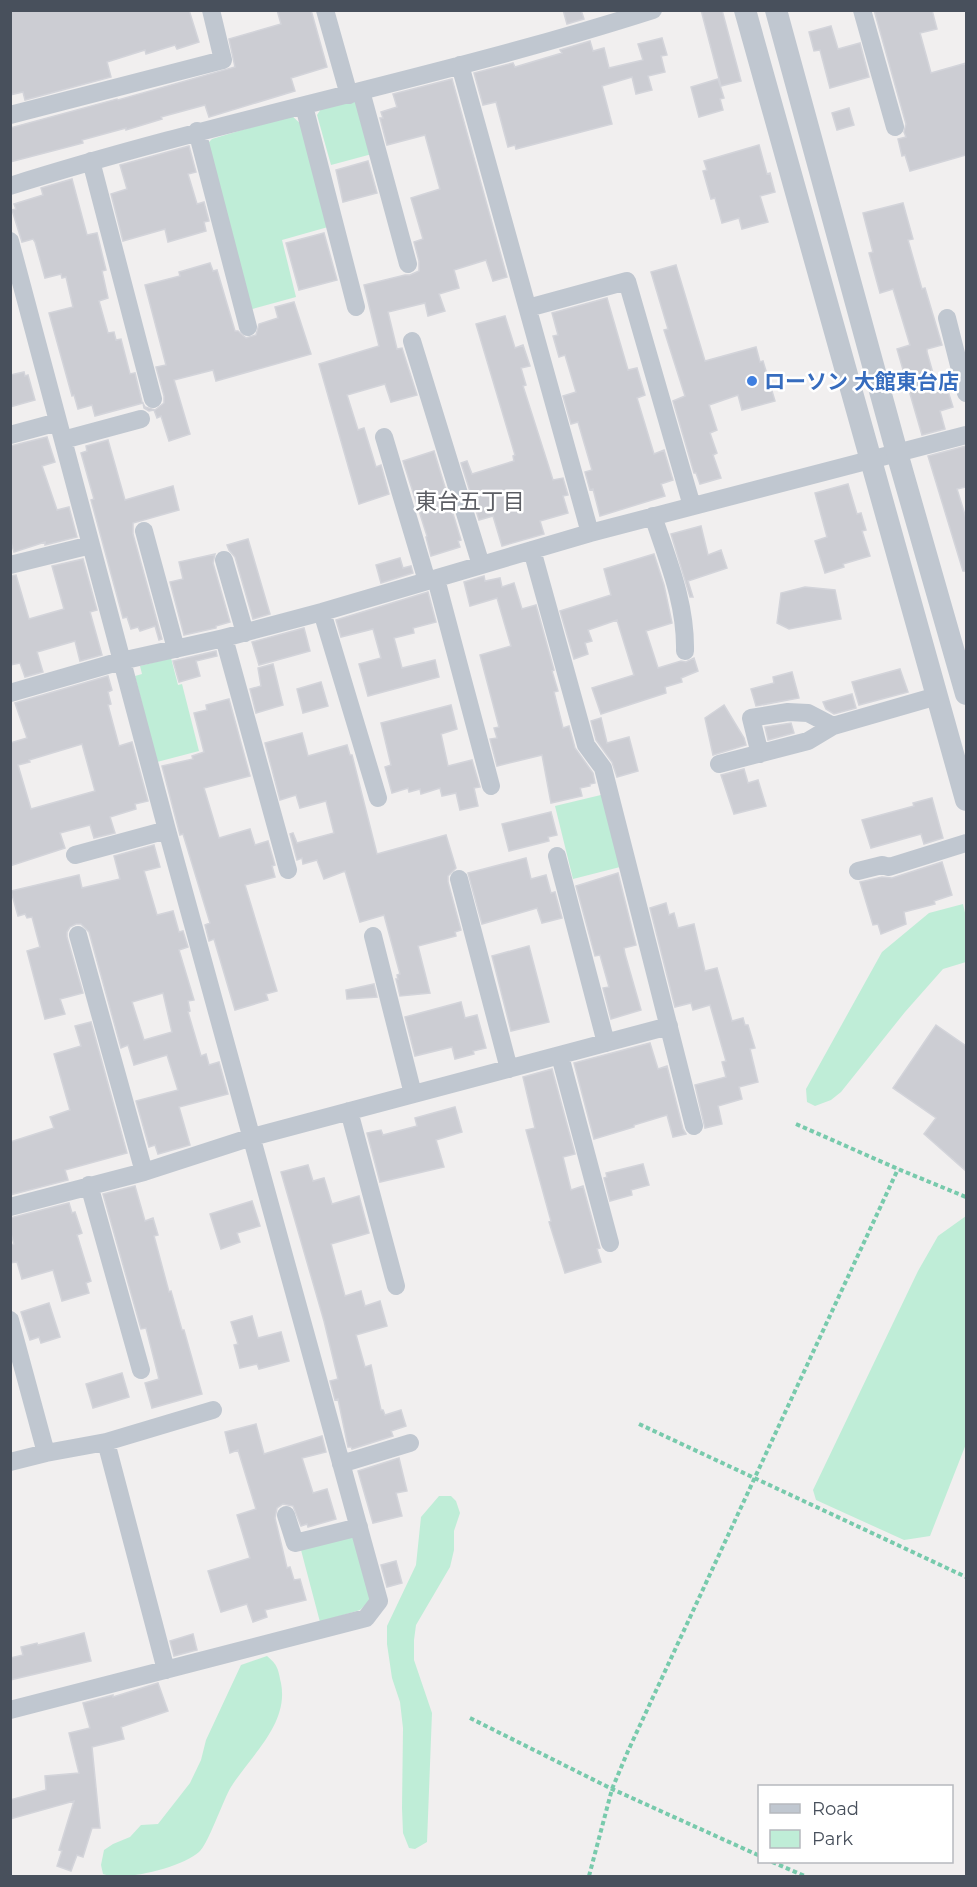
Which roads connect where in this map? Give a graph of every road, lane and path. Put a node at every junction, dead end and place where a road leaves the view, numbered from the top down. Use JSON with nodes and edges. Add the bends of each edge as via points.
{"nodes":[{"id":1,"x":212,"y":10,"type":"edge"},
{"id":2,"x":326,"y":10,"type":"edge"},
{"id":3,"x":653,"y":10,"type":"edge"},
{"id":4,"x":745,"y":10,"type":"edge"},
{"id":5,"x":776,"y":10,"type":"edge"},
{"id":6,"x":862,"y":10,"type":"edge"},
{"id":7,"x":620,"y":15,"type":"edge"},
{"id":8,"x":460,"y":64,"type":"junction"},
{"id":9,"x":355,"y":93,"type":"junction"},
{"id":10,"x":304,"y":106,"type":"junction"},
{"id":11,"x":10,"y":115,"type":"edge"},
{"id":12,"x":896,"y":128,"type":"dead end"},
{"id":13,"x":197,"y":131,"type":"junction"},
{"id":14,"x":91,"y":161,"type":"junction"},
{"id":15,"x":10,"y":186,"type":"edge"},
{"id":16,"x":10,"y":241,"type":"edge"},
{"id":17,"x":408,"y":264,"type":"dead end"},
{"id":18,"x":356,"y":308,"type":"dead end"},
{"id":19,"x":528,"y":308,"type":"junction"},
{"id":20,"x":947,"y":318,"type":"dead end"},
{"id":21,"x":248,"y":327,"type":"dead end"},
{"id":22,"x":412,"y":341,"type":"dead end"},
{"id":23,"x":966,"y":393,"type":"edge"},
{"id":24,"x":153,"y":399,"type":"dead end"},
{"id":25,"x":141,"y":419,"type":"dead end"},
{"id":26,"x":61,"y":431,"type":"junction"},
{"id":27,"x":10,"y":435,"type":"edge"},
{"id":28,"x":966,"y":435,"type":"edge"},
{"id":29,"x":384,"y":437,"type":"dead end"},
{"id":30,"x":897,"y":453,"type":"junction"},
{"id":31,"x":872,"y":460,"type":"junction"},
{"id":32,"x":692,"y":506,"type":"junction"},
{"id":33,"x":653,"y":516,"type":"junction"},
{"id":34,"x":144,"y":531,"type":"dead end"},
{"id":35,"x":590,"y":532,"type":"junction"},
{"id":36,"x":91,"y":545,"type":"junction"},
{"id":37,"x":532,"y":550,"type":"junction"},
{"id":38,"x":224,"y":560,"type":"dead end"},
{"id":39,"x":10,"y":565,"type":"edge"},
{"id":40,"x":481,"y":565,"type":"junction"},
{"id":41,"x":431,"y":580,"type":"junction"},
{"id":42,"x":322,"y":612,"type":"junction"},
{"id":43,"x":245,"y":633,"type":"junction"},
{"id":44,"x":225,"y":638,"type":"junction"},
{"id":45,"x":176,"y":649,"type":"junction"},
{"id":46,"x":685,"y":651,"type":"dead end"},
{"id":47,"x":121,"y":661,"type":"junction"},
{"id":48,"x":10,"y":693,"type":"edge"},
{"id":49,"x":966,"y":694,"type":"edge"},
{"id":50,"x":938,"y":696,"type":"junction"},
{"id":51,"x":833,"y":726,"type":"junction"},
{"id":52,"x":760,"y":754,"type":"junction"},
{"id":53,"x":719,"y":764,"type":"dead end"},
{"id":54,"x":491,"y":786,"type":"dead end"},
{"id":55,"x":378,"y":798,"type":"dead end"},
{"id":56,"x":966,"y":800,"type":"edge"},
{"id":57,"x":167,"y":830,"type":"junction"},
{"id":58,"x":966,"y":843,"type":"edge"},
{"id":59,"x":75,"y":855,"type":"dead end"},
{"id":60,"x":557,"y":856,"type":"dead end"},
{"id":61,"x":288,"y":870,"type":"dead end"},
{"id":62,"x":858,"y":871,"type":"dead end"},
{"id":63,"x":459,"y":879,"type":"dead end"},
{"id":64,"x":78,"y":935,"type":"dead end"},
{"id":65,"x":373,"y":936,"type":"dead end"},
{"id":66,"x":669,"y":1026,"type":"junction"},
{"id":67,"x":606,"y":1043,"type":"junction"},
{"id":68,"x":560,"y":1056,"type":"junction"},
{"id":69,"x":509,"y":1069,"type":"junction"},
{"id":70,"x":413,"y":1094,"type":"junction"},
{"id":71,"x":350,"y":1111,"type":"junction"},
{"id":72,"x":796,"y":1124,"type":"dead end"},
{"id":73,"x":694,"y":1126,"type":"dead end"},
{"id":74,"x":252,"y":1137,"type":"junction"},
{"id":75,"x":898,"y":1169,"type":"junction"},
{"id":76,"x":144,"y":1172,"type":"junction"},
{"id":77,"x":89,"y":1185,"type":"junction"},
{"id":78,"x":966,"y":1197,"type":"edge"},
{"id":79,"x":10,"y":1207,"type":"edge"},
{"id":80,"x":610,"y":1243,"type":"dead end"},
{"id":81,"x":396,"y":1286,"type":"dead end"},
{"id":82,"x":10,"y":1320,"type":"edge"},
{"id":83,"x":141,"y":1370,"type":"dead end"},
{"id":84,"x":213,"y":1410,"type":"dead end"},
{"id":85,"x":639,"y":1424,"type":"dead end"},
{"id":86,"x":105,"y":1442,"type":"junction"},
{"id":87,"x":410,"y":1443,"type":"dead end"},
{"id":88,"x":46,"y":1453,"type":"junction"},
{"id":89,"x":10,"y":1462,"type":"edge"},
{"id":90,"x":341,"y":1464,"type":"junction"},
{"id":91,"x":754,"y":1479,"type":"junction"},
{"id":92,"x":286,"y":1515,"type":"dead end"},
{"id":93,"x":359,"y":1527,"type":"junction"},
{"id":94,"x":966,"y":1577,"type":"edge"},
{"id":95,"x":166,"y":1670,"type":"junction"},
{"id":96,"x":12,"y":1705,"type":"edge"},
{"id":97,"x":470,"y":1718,"type":"dead end"},
{"id":98,"x":612,"y":1789,"type":"junction"},
{"id":99,"x":758,"y":1856,"type":"edge"},
{"id":100,"x":774,"y":1863,"type":"edge"},
{"id":101,"x":589,"y":1876,"type":"edge"},
{"id":102,"x":805,"y":1876,"type":"edge"}],
"edges":[{"from":1,"to":11,"type":"street","via":[[223,60]]},
{"from":2,"to":9,"type":"street"},
{"from":3,"to":7,"type":"street"},
{"from":4,"to":31,"type":"street"},
{"from":5,"to":30,"type":"street"},
{"from":6,"to":12,"type":"street"},
{"from":7,"to":8,"type":"street"},
{"from":8,"to":9,"type":"street"},
{"from":8,"to":19,"type":"street"},
{"from":9,"to":10,"type":"street"},
{"from":9,"to":17,"type":"street"},
{"from":10,"to":13,"type":"street"},
{"from":10,"to":18,"type":"street"},
{"from":13,"to":14,"type":"street"},
{"from":13,"to":21,"type":"street"},
{"from":14,"to":15,"type":"street"},
{"from":14,"to":24,"type":"street"},
{"from":16,"to":26,"type":"street"},
{"from":19,"to":32,"type":"street","via":[[627,281]]},
{"from":19,"to":35,"type":"street"},
{"from":20,"to":23,"type":"street"},
{"from":22,"to":40,"type":"street"},
{"from":25,"to":26,"type":"street"},
{"from":26,"to":27,"type":"street"},
{"from":26,"to":36,"type":"street"},
{"from":28,"to":30,"type":"street"},
{"from":29,"to":41,"type":"street"},
{"from":30,"to":31,"type":"street"},
{"from":30,"to":49,"type":"street"},
{"from":31,"to":32,"type":"street"},
{"from":31,"to":50,"type":"street"},
{"from":32,"to":33,"type":"street"},
{"from":33,"to":35,"type":"street"},
{"from":33,"to":46,"type":"street","via":[[686,624]]},
{"from":34,"to":45,"type":"street"},
{"from":35,"to":37,"type":"street"},
{"from":36,"to":39,"type":"street"},
{"from":36,"to":47,"type":"street"},
{"from":37,"to":40,"type":"street"},
{"from":37,"to":66,"type":"street","via":[[586,745],[603,768]]},
{"from":38,"to":43,"type":"street"},
{"from":40,"to":41,"type":"street"},
{"from":41,"to":42,"type":"street"},
{"from":41,"to":54,"type":"street"},
{"from":42,"to":43,"type":"street"},
{"from":42,"to":55,"type":"street"},
{"from":43,"to":44,"type":"street"},
{"from":44,"to":45,"type":"street"},
{"from":44,"to":61,"type":"street"},
{"from":45,"to":47,"type":"street"},
{"from":47,"to":48,"type":"street"},
{"from":47,"to":57,"type":"street"},
{"from":50,"to":51,"type":"street"},
{"from":50,"to":56,"type":"street"},
{"from":51,"to":52,"type":"street","via":[[808,741]]},
{"from":51,"to":52,"type":"street","via":[[808,713],[751,718]]},
{"from":52,"to":53,"type":"street"},
{"from":57,"to":59,"type":"street"},
{"from":57,"to":74,"type":"street"},
{"from":58,"to":62,"type":"street","via":[[889,867]]},
{"from":60,"to":67,"type":"street"},
{"from":63,"to":69,"type":"street"},
{"from":64,"to":76,"type":"street"},
{"from":65,"to":70,"type":"street"},
{"from":66,"to":67,"type":"street"},
{"from":66,"to":73,"type":"street"},
{"from":67,"to":68,"type":"street"},
{"from":68,"to":69,"type":"street"},
{"from":68,"to":80,"type":"street"},
{"from":69,"to":70,"type":"street"},
{"from":70,"to":71,"type":"street"},
{"from":71,"to":74,"type":"street"},
{"from":71,"to":81,"type":"street"},
{"from":72,"to":75,"type":"path"},
{"from":74,"to":76,"type":"street"},
{"from":74,"to":90,"type":"street"},
{"from":75,"to":78,"type":"path"},
{"from":75,"to":91,"type":"path"},
{"from":76,"to":77,"type":"street"},
{"from":77,"to":79,"type":"street"},
{"from":77,"to":83,"type":"street"},
{"from":82,"to":88,"type":"street"},
{"from":84,"to":86,"type":"street"},
{"from":85,"to":91,"type":"path"},
{"from":86,"to":88,"type":"street"},
{"from":86,"to":95,"type":"street"},
{"from":87,"to":90,"type":"street"},
{"from":88,"to":89,"type":"street"},
{"from":90,"to":93,"type":"street"},
{"from":91,"to":94,"type":"path"},
{"from":91,"to":98,"type":"path"},
{"from":92,"to":93,"type":"street","via":[[295,1543]]},
{"from":93,"to":95,"type":"street","via":[[379,1601],[366,1618]]},
{"from":95,"to":96,"type":"street"},
{"from":97,"to":98,"type":"path"},
{"from":98,"to":99,"type":"path"},
{"from":98,"to":101,"type":"path"},
{"from":100,"to":102,"type":"path"}]}
